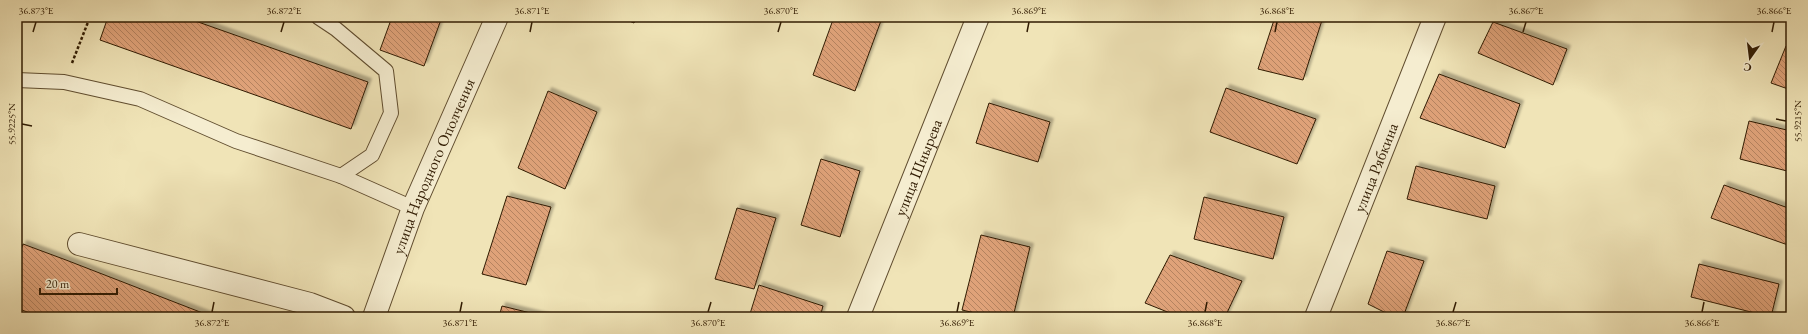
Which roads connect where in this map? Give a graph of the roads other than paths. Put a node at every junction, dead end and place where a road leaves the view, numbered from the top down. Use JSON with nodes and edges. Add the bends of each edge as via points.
{"nodes":[{"id":1,"x":318,"y":17,"type":"edge"},
{"id":2,"x":497,"y":17,"type":"edge"},
{"id":3,"x":978,"y":17,"type":"edge"},
{"id":4,"x":1435,"y":17,"type":"edge"},
{"id":5,"x":17,"y":80,"type":"edge"},
{"id":6,"x":341,"y":176,"type":"junction"},
{"id":7,"x":413,"y":208,"type":"junction"},
{"id":8,"x":79,"y":244,"type":"dead end"},
{"id":9,"x":307,"y":311,"type":"edge"},
{"id":10,"x":344,"y":317,"type":"edge"},
{"id":11,"x":374,"y":317,"type":"edge"},
{"id":12,"x":858,"y":317,"type":"edge"},
{"id":13,"x":1316,"y":317,"type":"edge"}],
"edges":[{"from":1,"to":6,"type":"lane","via":[[386,71],[391,113],[382,134],[372,155]]},
{"from":2,"to":7,"type":"street","name":"улица Народного Ополчения"},
{"from":3,"to":12,"type":"street","name":"улица Шнырева"},
{"from":4,"to":13,"type":"street","name":"улица Рябкина"},
{"from":5,"to":6,"type":"lane","via":[[64,82],[140,99],[236,141]]},
{"from":6,"to":7,"type":"lane"},
{"from":7,"to":11,"type":"street","name":"улица Народного Ополчения"},
{"from":8,"to":9,"type":"street"},
{"from":9,"to":10,"type":"street"}]}
